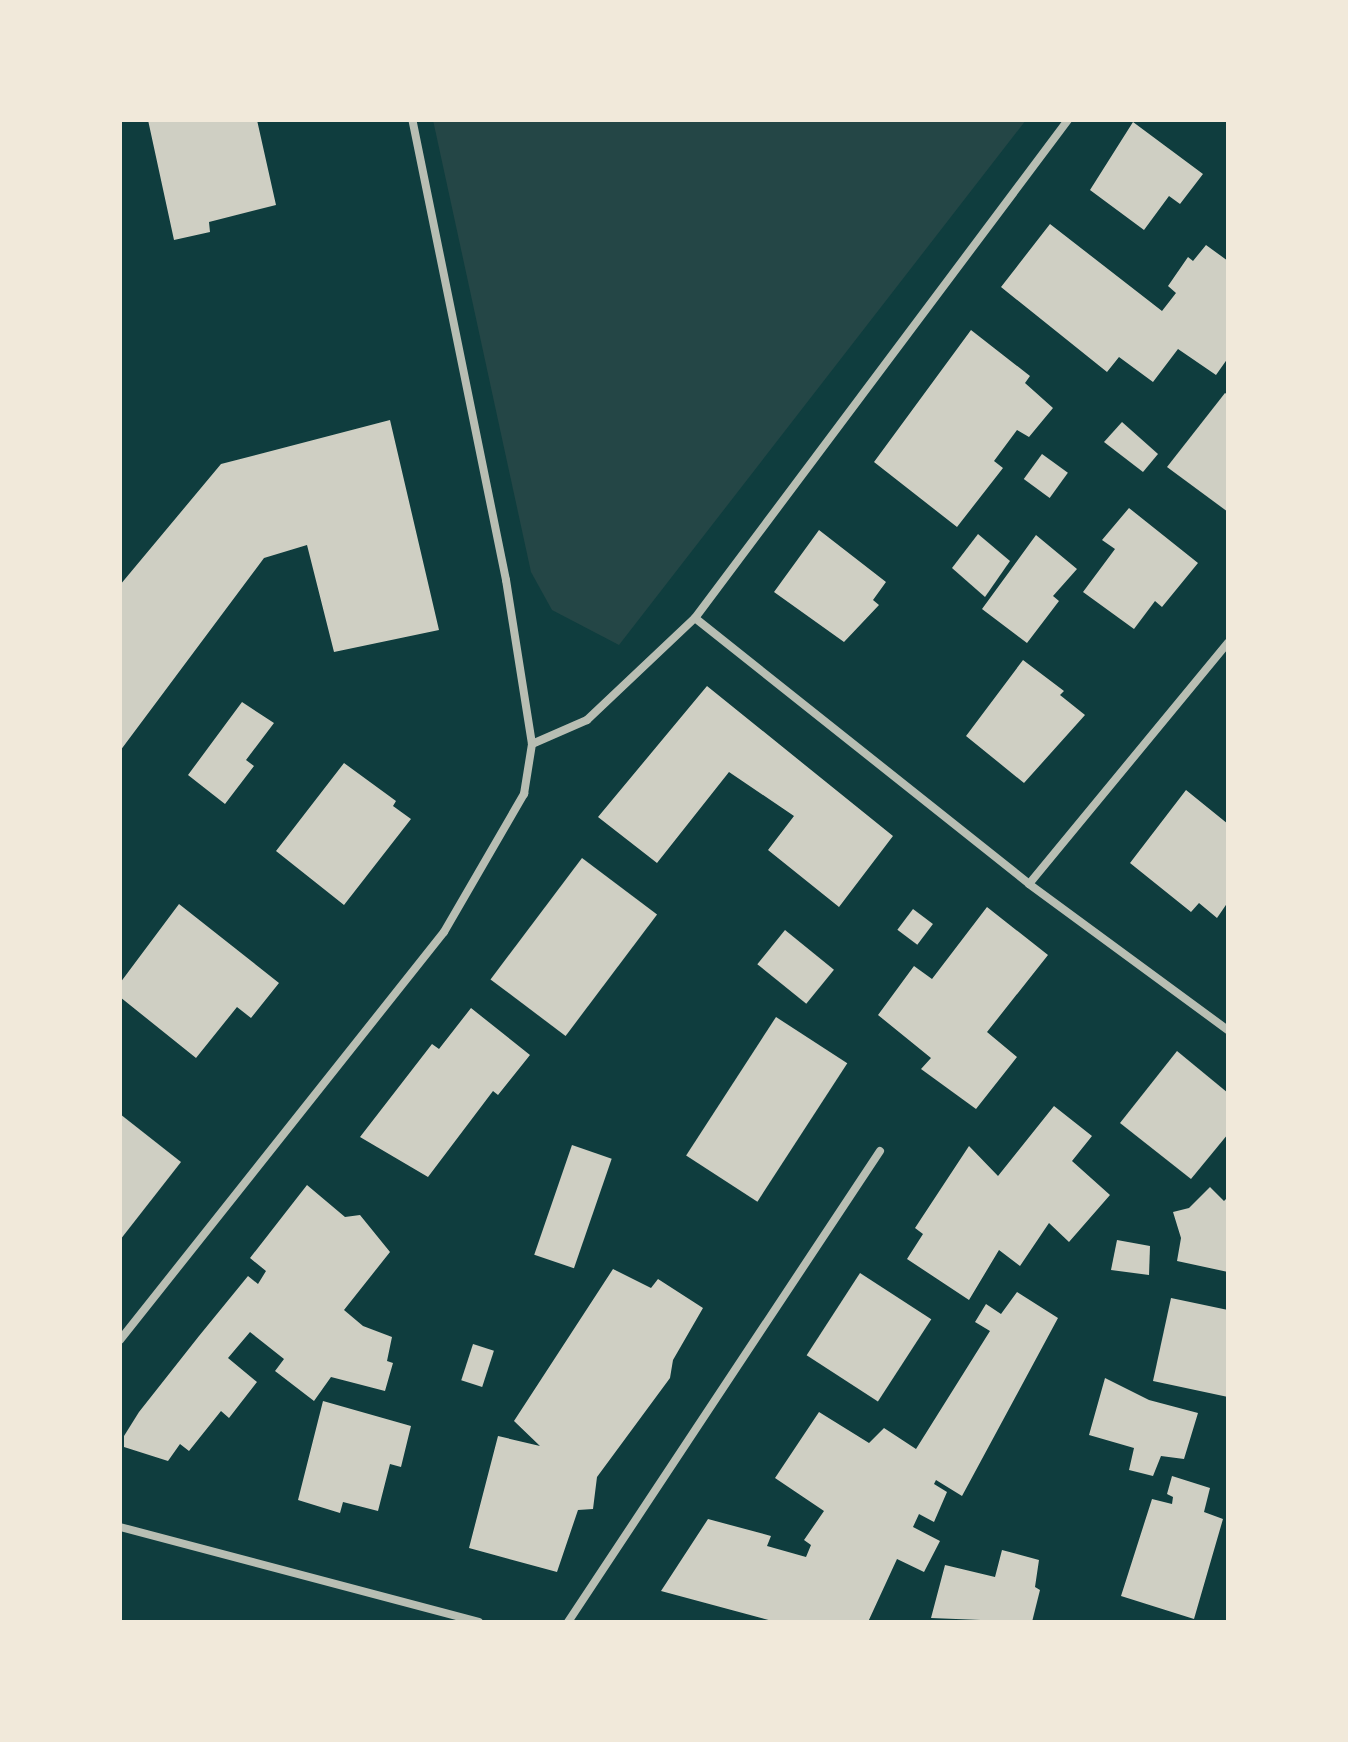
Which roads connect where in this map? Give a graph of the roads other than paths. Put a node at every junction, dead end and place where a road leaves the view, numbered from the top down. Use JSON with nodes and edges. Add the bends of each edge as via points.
{"nodes":[{"id":1,"x":412,"y":120,"type":"edge"},
{"id":2,"x":1068,"y":120,"type":"edge"},
{"id":3,"x":695,"y":618,"type":"junction"},
{"id":4,"x":1228,"y":643,"type":"edge"},
{"id":5,"x":532,"y":744,"type":"junction"},
{"id":6,"x":1029,"y":884,"type":"junction"},
{"id":7,"x":1228,"y":1030,"type":"edge"},
{"id":8,"x":880,"y":1151,"type":"dead end"},
{"id":9,"x":120,"y":1340,"type":"edge"},
{"id":10,"x":120,"y":1527,"type":"edge"},
{"id":11,"x":479,"y":1622,"type":"edge"},
{"id":12,"x":568,"y":1622,"type":"edge"}],
"edges":[{"from":1,"to":5,"type":"street","via":[[506,580]]},
{"from":2,"to":3,"type":"street"},
{"from":3,"to":5,"type":"street","via":[[587,720]]},
{"from":3,"to":6,"type":"street"},
{"from":4,"to":6,"type":"street"},
{"from":5,"to":9,"type":"street","via":[[524,794],[444,932]]},
{"from":6,"to":7,"type":"street"},
{"from":8,"to":12,"type":"street"},
{"from":10,"to":11,"type":"street"}]}
